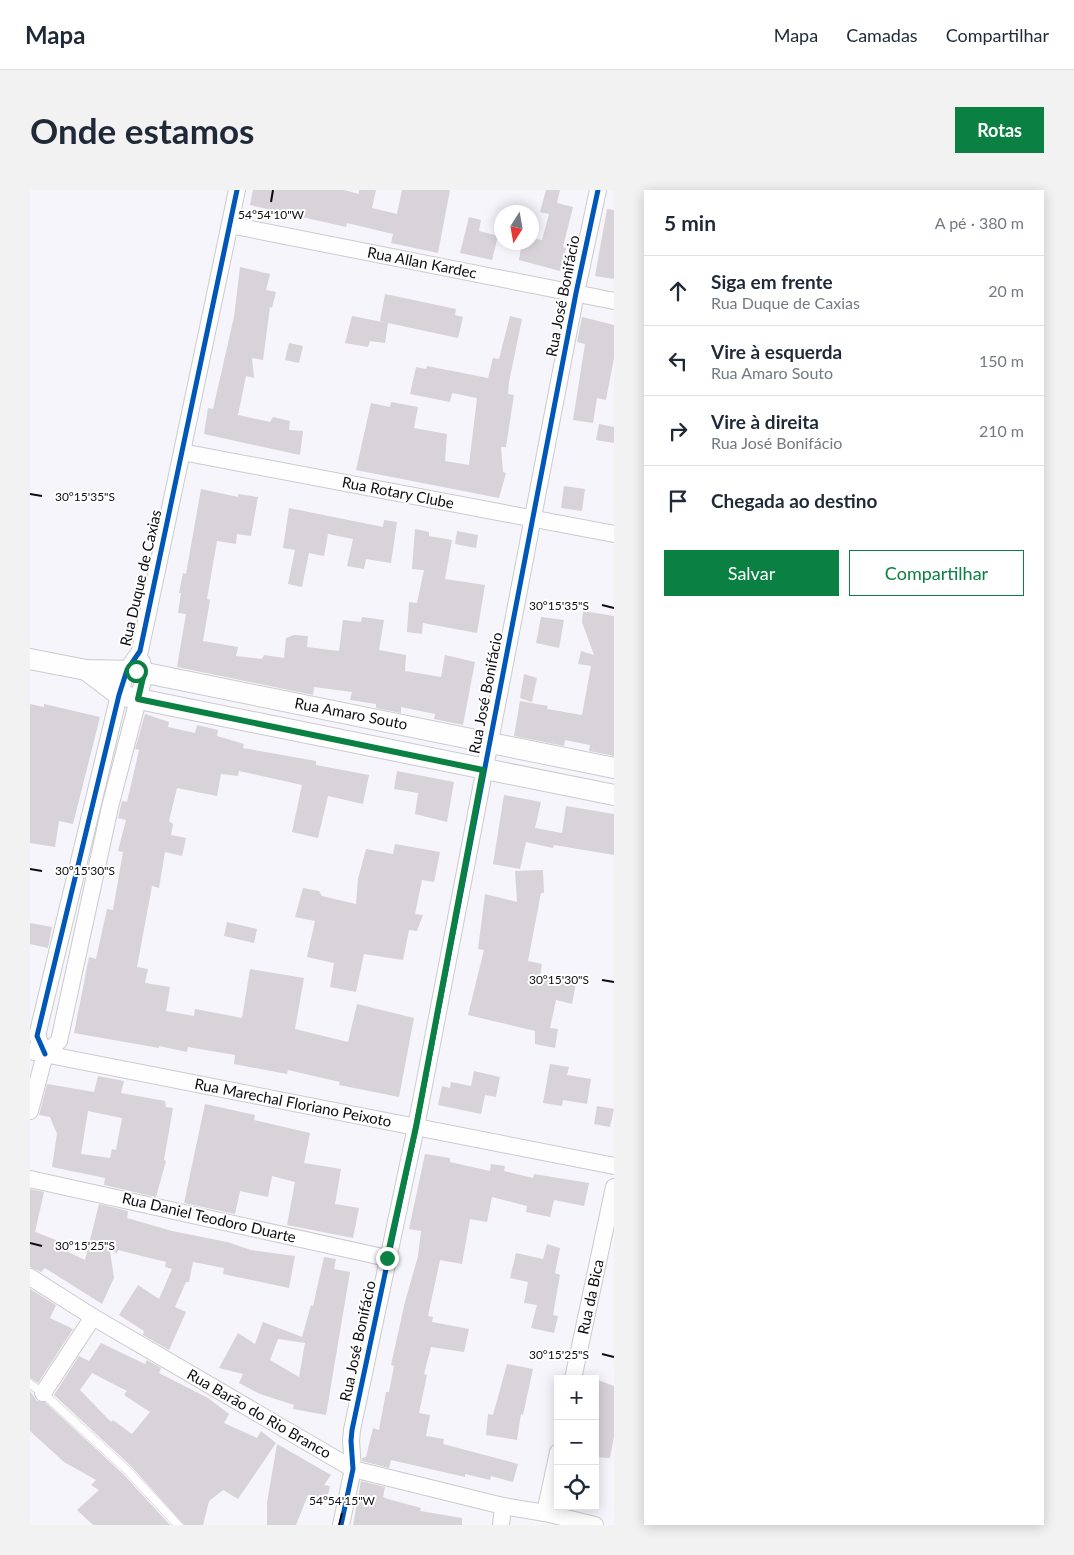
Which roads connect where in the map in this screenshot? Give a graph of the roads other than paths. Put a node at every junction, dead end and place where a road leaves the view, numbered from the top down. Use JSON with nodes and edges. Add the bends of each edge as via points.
{"nodes":[{"id":1,"x":237,"y":190,"type":"edge"},
{"id":2,"x":598,"y":190,"type":"edge"},
{"id":3,"x":230,"y":225,"type":"junction"},
{"id":4,"x":576,"y":293,"type":"junction"},
{"id":5,"x":614,"y":301,"type":"edge"},
{"id":6,"x":182,"y":452,"type":"junction"},
{"id":7,"x":533,"y":518,"type":"junction"},
{"id":8,"x":614,"y":534,"type":"edge"},
{"id":9,"x":30,"y":659,"type":"edge"},
{"id":10,"x":86,"y":670,"type":"junction"},
{"id":11,"x":136,"y":671,"type":"junction"},
{"id":12,"x":129,"y":697,"type":"junction"},
{"id":13,"x":490,"y":742,"type":"junction"},
{"id":14,"x":614,"y":768,"type":"edge"},
{"id":15,"x":483,"y":770,"type":"junction"},
{"id":16,"x":614,"y":795,"type":"edge"},
{"id":17,"x":92,"y":803,"type":"junction"},
{"id":18,"x":110,"y":807,"type":"junction"},
{"id":19,"x":66,"y":913,"type":"junction"},
{"id":20,"x":84,"y":917,"type":"junction"},
{"id":21,"x":38,"y":1052,"type":"edge"},
{"id":22,"x":30,"y":1111,"type":"edge"},
{"id":23,"x":416,"y":1127,"type":"junction"},
{"id":24,"x":614,"y":1166,"type":"edge"},
{"id":25,"x":30,"y":1179,"type":"edge"},
{"id":26,"x":614,"y":1187,"type":"edge"},
{"id":27,"x":387,"y":1258,"type":"junction"},
{"id":28,"x":30,"y":1277,"type":"edge"},
{"id":29,"x":93,"y":1317,"type":"junction"},
{"id":30,"x":574,"y":1375,"type":"edge"},
{"id":31,"x":36,"y":1388,"type":"edge"},
{"id":32,"x":555,"y":1465,"type":"edge"},
{"id":33,"x":353,"y":1469,"type":"junction"},
{"id":34,"x":503,"y":1506,"type":"junction"},
{"id":35,"x":545,"y":1513,"type":"junction"},
{"id":36,"x":178,"y":1525,"type":"edge"},
{"id":37,"x":341,"y":1525,"type":"edge"},
{"id":38,"x":501,"y":1525,"type":"edge"},
{"id":39,"x":595,"y":1525,"type":"edge"}],
"edges":[{"from":1,"to":3,"type":"street","name":"Rua Duque de Caxias"},
{"from":2,"to":4,"type":"street","name":"Rua José Bonifácio"},
{"from":3,"to":4,"type":"street","name":"Rua Allan Kardec"},
{"from":3,"to":6,"type":"street","name":"Rua Duque de Caxias"},
{"from":4,"to":5,"type":"street","name":"Rua Allan Kardec"},
{"from":4,"to":7,"type":"street","name":"Rua José Bonifácio"},
{"from":6,"to":7,"type":"street","name":"Rua Rotary Clube"},
{"from":6,"to":11,"type":"street","name":"Rua Duque de Caxias"},
{"from":7,"to":8,"type":"street","name":"Rua Rotary Clube"},
{"from":7,"to":13,"type":"street","name":"Rua José Bonifácio"},
{"from":9,"to":10,"type":"street","name":"Rua Amaro Souto"},
{"from":10,"to":11,"type":"street","name":"Rua Amaro Souto"},
{"from":10,"to":12,"type":"street","name":"Rua Amaro Souto"},
{"from":11,"to":12,"type":"street","name":"Rua Duque de Caxias"},
{"from":11,"to":13,"type":"street","name":"Rua Amaro Souto"},
{"from":12,"to":15,"type":"street","name":"Rua Amaro Souto"},
{"from":12,"to":17,"type":"street","name":"Rua Duque de Caxias"},
{"from":12,"to":18,"type":"street","name":"Rua Duque de Caxias"},
{"from":13,"to":14,"type":"street","name":"Rua Amaro Souto"},
{"from":13,"to":15,"type":"street","name":"Rua José Bonifácio"},
{"from":15,"to":16,"type":"street","name":"Rua Amaro Souto"},
{"from":15,"to":23,"type":"street","name":"Rua José Bonifácio"},
{"from":17,"to":18,"type":"street"},
{"from":17,"to":19,"type":"street","name":"Rua Duque de Caxias"},
{"from":18,"to":20,"type":"street","name":"Rua Duque de Caxias"},
{"from":19,"to":20,"type":"street"},
{"from":19,"to":21,"type":"street","name":"Rua Duque de Caxias","via":[[37,1036]]},
{"from":20,"to":21,"type":"street","name":"Rua Duque de Caxias","via":[[59,1042]]},
{"from":21,"to":22,"type":"street","name":"Rua Duque de Caxias"},
{"from":21,"to":23,"type":"street","name":"Rua Marechal Floriano Peixoto"},
{"from":23,"to":24,"type":"street","name":"Rua Marechal Floriano Peixoto"},
{"from":23,"to":27,"type":"street","name":"Rua José Bonifácio"},
{"from":25,"to":27,"type":"street","name":"Rua Daniel Teodoro Duarte"},
{"from":26,"to":30,"type":"street","name":"Rua da Bica"},
{"from":27,"to":33,"type":"street","name":"Rua José Bonifácio","via":[[351,1435]]},
{"from":28,"to":29,"type":"street","name":"Rua Barão do Rio Branco"},
{"from":29,"to":31,"type":"street"},
{"from":29,"to":33,"type":"street","name":"Rua Barão do Rio Branco"},
{"from":31,"to":36,"type":"lane","via":[[127,1470]]},
{"from":32,"to":35,"type":"street"},
{"from":33,"to":34,"type":"street","name":"Rua Barão do Rio Branco"},
{"from":33,"to":37,"type":"street","name":"Rua José Bonifácio"},
{"from":34,"to":35,"type":"street","name":"Rua Barão do Rio Branco"},
{"from":34,"to":38,"type":"street"},
{"from":35,"to":39,"type":"street","name":"Rua Barão do Rio Branco"}]}
